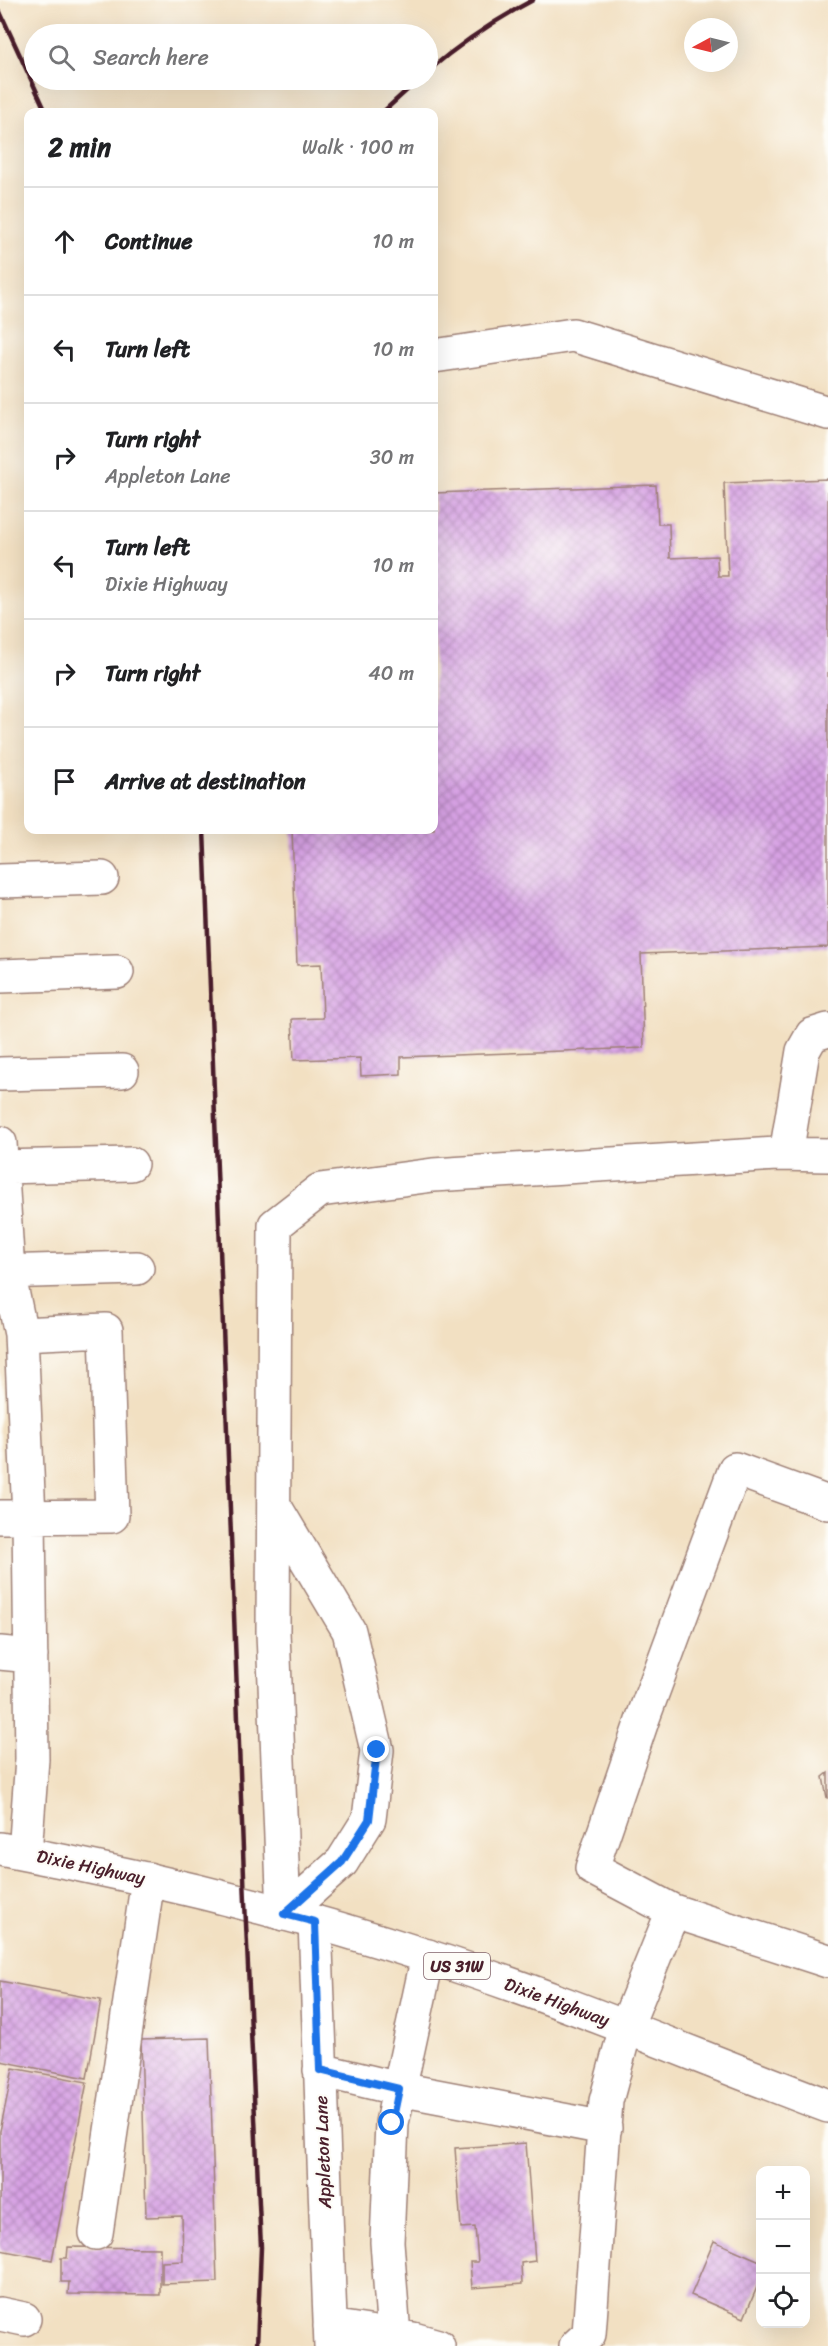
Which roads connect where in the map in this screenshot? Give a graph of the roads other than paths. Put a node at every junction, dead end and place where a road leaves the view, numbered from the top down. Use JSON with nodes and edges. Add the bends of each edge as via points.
{"nodes":[{"id":1,"x":438,"y":355,"type":"edge"},
{"id":2,"x":828,"y":413,"type":"edge"},
{"id":3,"x":102,"y":878,"type":"dead end"},
{"id":4,"x":0,"y":881,"type":"edge"},
{"id":5,"x":117,"y":972,"type":"dead end"},
{"id":6,"x":0,"y":976,"type":"edge"},
{"id":7,"x":828,"y":1030,"type":"edge"},
{"id":8,"x":122,"y":1071,"type":"dead end"},
{"id":9,"x":0,"y":1074,"type":"edge"},
{"id":10,"x":786,"y":1154,"type":"junction"},
{"id":11,"x":828,"y":1155,"type":"edge"},
{"id":12,"x":0,"y":1159,"type":"edge"},
{"id":13,"x":131,"y":1164,"type":"dead end"},
{"id":14,"x":137,"y":1268,"type":"dead end"},
{"id":15,"x":4,"y":1272,"type":"edge"},
{"id":16,"x":21,"y":1334,"type":"junction"},
{"id":17,"x":828,"y":1503,"type":"edge"},
{"id":18,"x":274,"y":1504,"type":"junction"},
{"id":19,"x":15,"y":1517,"type":"edge"},
{"id":20,"x":15,"y":1655,"type":"edge"},
{"id":21,"x":13,"y":1851,"type":"edge"},
{"id":22,"x":148,"y":1880,"type":"junction"},
{"id":23,"x":673,"y":1911,"type":"junction"},
{"id":24,"x":300,"y":1918,"type":"junction"},
{"id":25,"x":428,"y":1956,"type":"junction"},
{"id":26,"x":828,"y":1961,"type":"edge"},
{"id":27,"x":626,"y":2027,"type":"junction"},
{"id":28,"x":320,"y":2070,"type":"junction"},
{"id":29,"x":399,"y":2089,"type":"junction"},
{"id":30,"x":828,"y":2106,"type":"edge"},
{"id":31,"x":605,"y":2128,"type":"junction"},
{"id":32,"x":96,"y":2233,"type":"dead end"},
{"id":33,"x":330,"y":2336,"type":"edge"},
{"id":34,"x":394,"y":2336,"type":"junction"},
{"id":35,"x":438,"y":2346,"type":"edge"},
{"id":36,"x":576,"y":2346,"type":"edge"}],
"edges":[{"from":1,"to":2,"type":"main road","via":[[573,335]]},
{"from":3,"to":4,"type":"main road"},
{"from":5,"to":6,"type":"main road"},
{"from":7,"to":10,"type":"main road","via":[[812,1035],[803,1051]]},
{"from":8,"to":9,"type":"main road"},
{"from":10,"to":11,"type":"main road"},
{"from":10,"to":18,"type":"main road","name":"Appleton Lane","via":[[433,1175],[320,1190],[275,1225]]},
{"from":12,"to":13,"type":"main road"},
{"from":12,"to":15,"type":"main road"},
{"from":14,"to":15,"type":"main road"},
{"from":15,"to":16,"type":"main road"},
{"from":16,"to":19,"type":"main road"},
{"from":16,"to":19,"type":"main road","via":[[106,1330],[112,1516]]},
{"from":17,"to":23,"type":"main road","via":[[735,1469],[592,1868]]},
{"from":18,"to":24,"type":"main road","name":"Appleton Lane","via":[[273,1632]]},
{"from":18,"to":24,"type":"main road","via":[[349,1632],[377,1750],[369,1820]]},
{"from":19,"to":20,"type":"main road"},
{"from":20,"to":21,"type":"main road","via":[[32,1759]]},
{"from":21,"to":22,"type":"main road","name":"Dixie Highway","number":"US 31W"},
{"from":22,"to":24,"type":"main road","name":"Dixie Highway","number":"US 31W"},
{"from":22,"to":32,"type":"main road"},
{"from":23,"to":26,"type":"main road"},
{"from":23,"to":27,"type":"main road"},
{"from":24,"to":25,"type":"main road","name":"Dixie Highway","number":"US 31W"},
{"from":24,"to":28,"type":"main road","name":"Appleton Lane"},
{"from":25,"to":27,"type":"main road","name":"Dixie Highway","number":"US 31W"},
{"from":25,"to":29,"type":"main road"},
{"from":27,"to":30,"type":"main road","name":"Dixie Highway","number":"US 31W"},
{"from":27,"to":31,"type":"main road","via":[[606,2101]]},
{"from":28,"to":29,"type":"main road"},
{"from":28,"to":33,"type":"main road","name":"Appleton Lane"},
{"from":29,"to":31,"type":"main road"},
{"from":29,"to":34,"type":"main road","via":[[392,2123],[387,2242]]},
{"from":31,"to":36,"type":"main road","via":[[589,2334]]},
{"from":33,"to":34,"type":"main road"},
{"from":34,"to":35,"type":"main road"}]}
